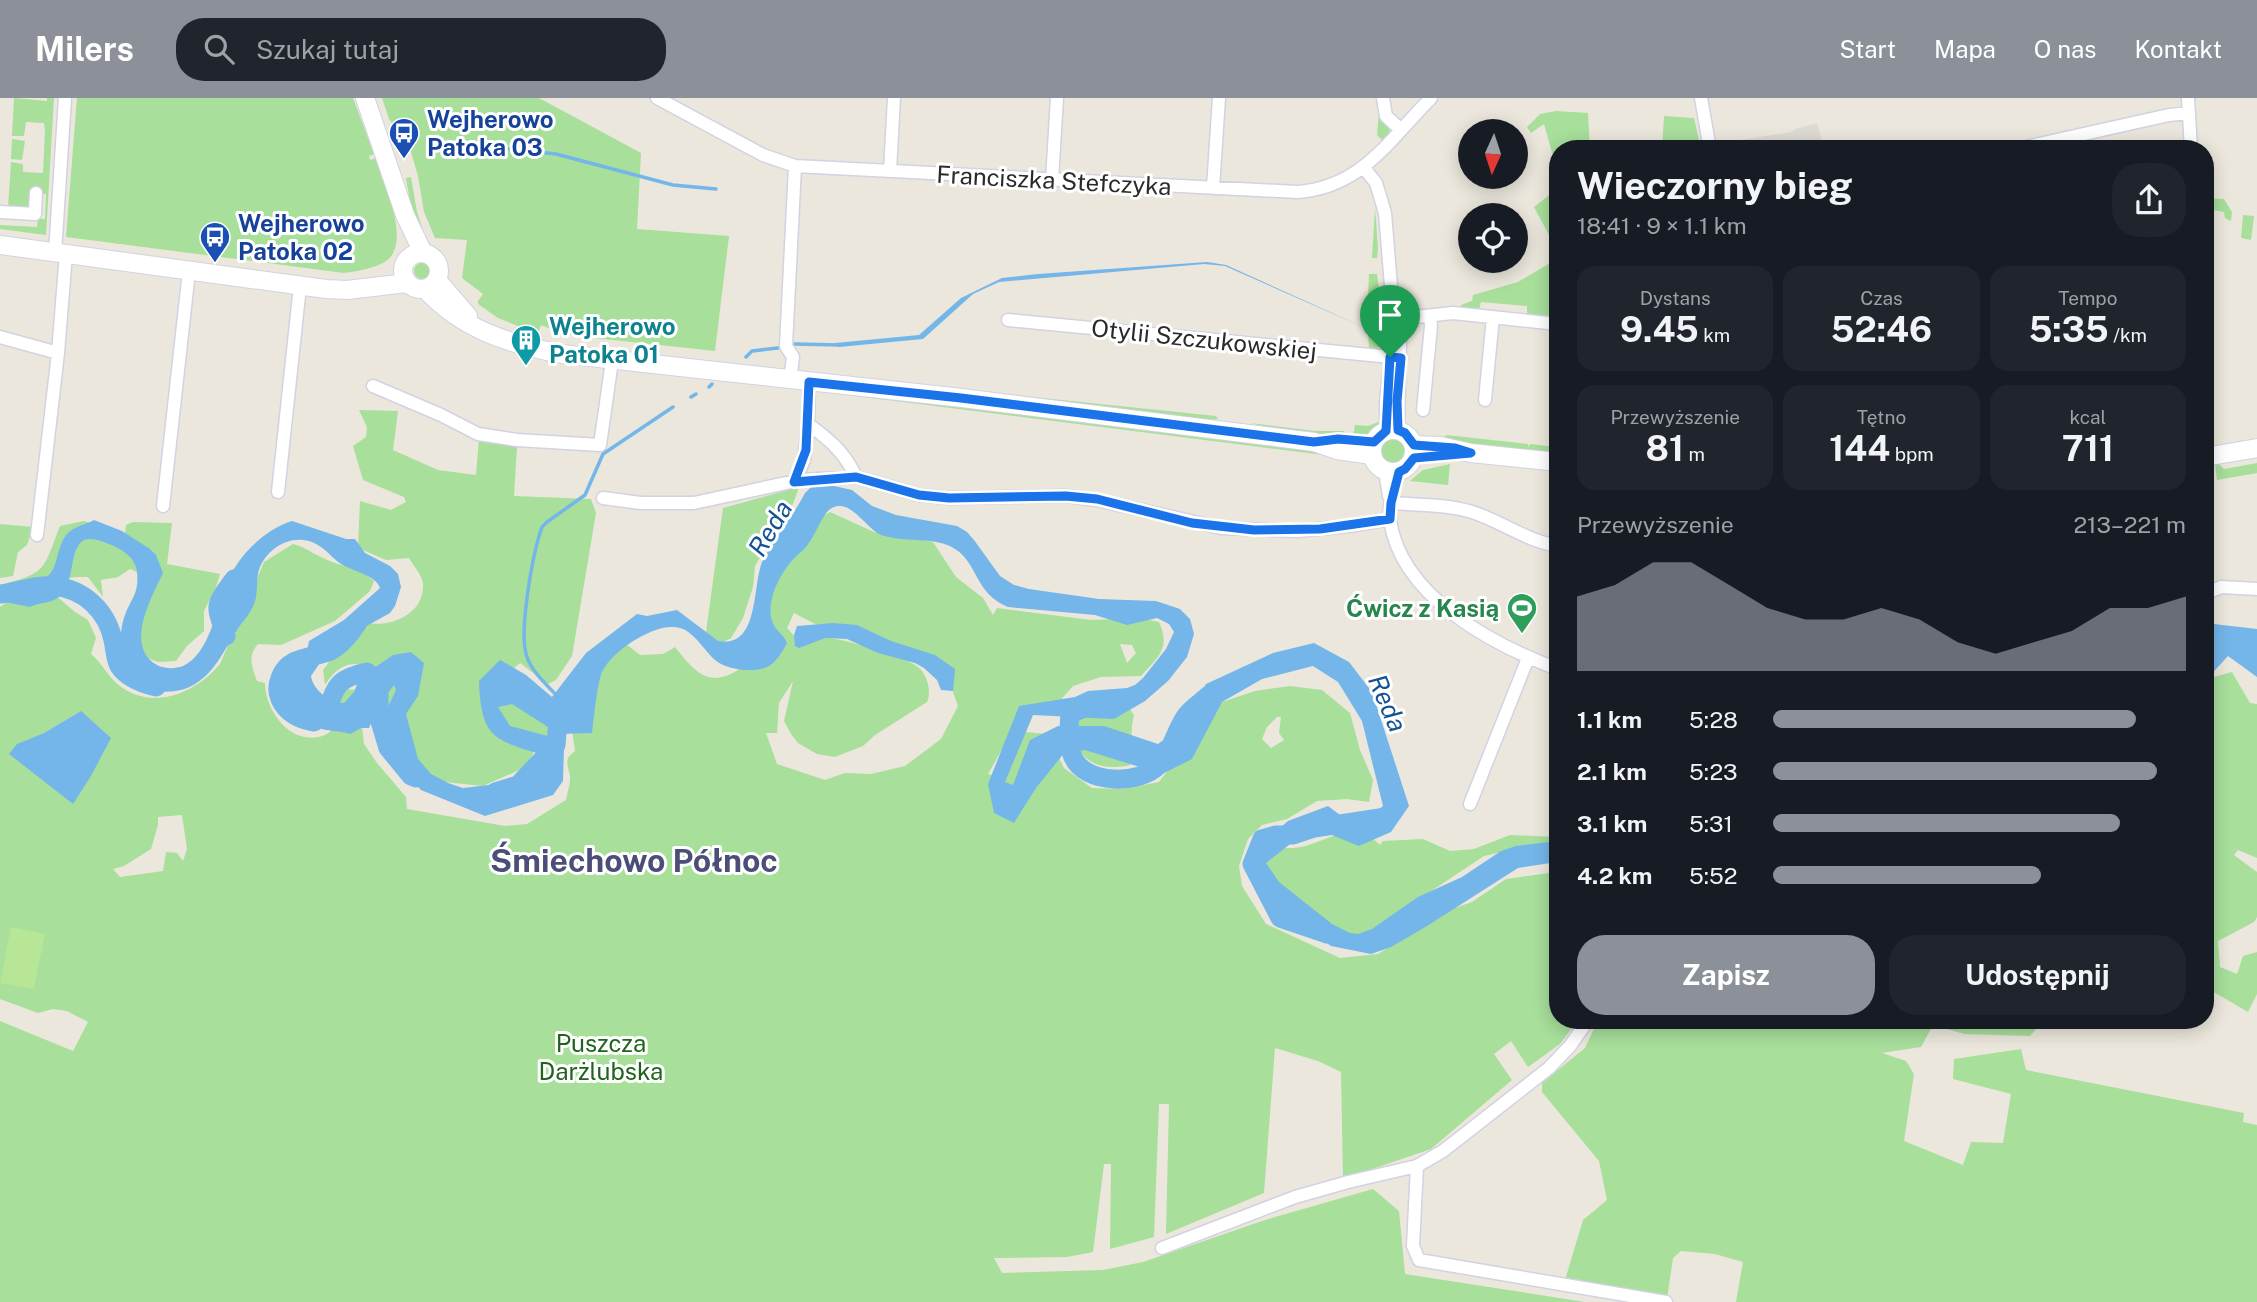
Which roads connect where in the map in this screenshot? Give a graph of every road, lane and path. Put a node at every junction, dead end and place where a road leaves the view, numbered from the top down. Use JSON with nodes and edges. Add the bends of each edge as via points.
{"nodes":[{"id":1,"x":65,"y":98,"type":"edge"},
{"id":2,"x":365,"y":98,"type":"edge"},
{"id":3,"x":657,"y":98,"type":"edge"},
{"id":4,"x":894,"y":98,"type":"edge"},
{"id":5,"x":1057,"y":98,"type":"edge"},
{"id":6,"x":1219,"y":98,"type":"edge"},
{"id":7,"x":1383,"y":98,"type":"edge"},
{"id":8,"x":1431,"y":98,"type":"edge"},
{"id":9,"x":1701,"y":98,"type":"edge"},
{"id":10,"x":2188,"y":98,"type":"edge"},
{"id":11,"x":2189,"y":113,"type":"junction"},
{"id":12,"x":1400,"y":129,"type":"junction"},
{"id":13,"x":1708,"y":140,"type":"edge"},
{"id":14,"x":2057,"y":140,"type":"edge"},
{"id":15,"x":2190,"y":140,"type":"edge"},
{"id":16,"x":794,"y":166,"type":"junction"},
{"id":17,"x":1364,"y":168,"type":"junction"},
{"id":18,"x":890,"y":171,"type":"junction"},
{"id":19,"x":1052,"y":180,"type":"junction"},
{"id":20,"x":1213,"y":188,"type":"junction"},
{"id":21,"x":36,"y":193,"type":"dead end"},
{"id":22,"x":0,"y":212,"type":"edge"},
{"id":23,"x":0,"y":245,"type":"edge"},
{"id":24,"x":60,"y":253,"type":"junction"},
{"id":25,"x":411,"y":266,"type":"junction"},
{"id":26,"x":189,"y":271,"type":"junction"},
{"id":27,"x":432,"y":285,"type":"junction"},
{"id":28,"x":300,"y":286,"type":"junction"},
{"id":29,"x":1430,"y":317,"type":"junction"},
{"id":30,"x":1493,"y":317,"type":"junction"},
{"id":31,"x":1396,"y":319,"type":"junction"},
{"id":32,"x":1008,"y":320,"type":"dead end"},
{"id":33,"x":1549,"y":323,"type":"edge"},
{"id":34,"x":0,"y":337,"type":"edge"},
{"id":35,"x":58,"y":353,"type":"junction"},
{"id":36,"x":1395,"y":358,"type":"junction"},
{"id":37,"x":612,"y":361,"type":"junction"},
{"id":38,"x":790,"y":380,"type":"junction"},
{"id":39,"x":809,"y":382,"type":"junction"},
{"id":40,"x":373,"y":386,"type":"dead end"},
{"id":41,"x":1485,"y":400,"type":"dead end"},
{"id":42,"x":1423,"y":410,"type":"dead end"},
{"id":43,"x":808,"y":424,"type":"junction"},
{"id":44,"x":1382,"y":440,"type":"junction"},
{"id":45,"x":2257,"y":448,"type":"edge"},
{"id":46,"x":1414,"y":452,"type":"junction"},
{"id":47,"x":2214,"y":455,"type":"edge"},
{"id":48,"x":1549,"y":461,"type":"edge"},
{"id":49,"x":1392,"y":472,"type":"junction"},
{"id":50,"x":856,"y":477,"type":"junction"},
{"id":51,"x":794,"y":482,"type":"junction"},
{"id":52,"x":278,"y":492,"type":"dead end"},
{"id":53,"x":603,"y":498,"type":"dead end"},
{"id":54,"x":1391,"y":503,"type":"junction"},
{"id":55,"x":163,"y":506,"type":"dead end"},
{"id":56,"x":1390,"y":519,"type":"junction"},
{"id":57,"x":37,"y":535,"type":"dead end"},
{"id":58,"x":1549,"y":544,"type":"edge"},
{"id":59,"x":2257,"y":589,"type":"edge"},
{"id":60,"x":2214,"y":590,"type":"edge"},
{"id":61,"x":1528,"y":658,"type":"junction"},
{"id":62,"x":1549,"y":666,"type":"edge"},
{"id":63,"x":1469,"y":804,"type":"dead end"},
{"id":64,"x":1582,"y":1029,"type":"edge"},
{"id":65,"x":1417,"y":1166,"type":"junction"},
{"id":66,"x":1162,"y":1248,"type":"dead end"},
{"id":67,"x":1666,"y":1302,"type":"edge"}],
"edges":[{"from":1,"to":24,"type":"street"},
{"from":2,"to":25,"type":"main road","via":[[405,215]]},
{"from":3,"to":16,"type":"street","name":"Franciszka Stefczyka","via":[[763,155]]},
{"from":4,"to":18,"type":"street"},
{"from":5,"to":19,"type":"street"},
{"from":6,"to":20,"type":"street"},
{"from":7,"to":12,"type":"street","via":[[1386,116]]},
{"from":8,"to":12,"type":"street","name":"Franciszka Stefczyka"},
{"from":9,"to":13,"type":"street"},
{"from":10,"to":11,"type":"street"},
{"from":11,"to":14,"type":"street"},
{"from":11,"to":15,"type":"street"},
{"from":12,"to":17,"type":"street","name":"Franciszka Stefczyka"},
{"from":16,"to":18,"type":"street","name":"Franciszka Stefczyka"},
{"from":16,"to":38,"type":"street","via":[[786,346],[793,357]]},
{"from":17,"to":20,"type":"street","name":"Franciszka Stefczyka","via":[[1315,191]]},
{"from":17,"to":31,"type":"street","via":[[1376,183],[1385,213]]},
{"from":18,"to":19,"type":"street","name":"Franciszka Stefczyka"},
{"from":19,"to":20,"type":"street","name":"Franciszka Stefczyka"},
{"from":21,"to":22,"type":"street","via":[[34,214]]},
{"from":23,"to":24,"type":"main road"},
{"from":24,"to":26,"type":"main road"},
{"from":24,"to":35,"type":"street"},
{"from":25,"to":27,"type":"main road","via":[[419,290]]},
{"from":25,"to":27,"type":"main road","via":[[436,260],[439,266]]},
{"from":25,"to":28,"type":"main road","via":[[392,286]]},
{"from":26,"to":28,"type":"main road"},
{"from":26,"to":55,"type":"street"},
{"from":27,"to":37,"type":"main road","via":[[480,329],[527,348]]},
{"from":28,"to":52,"type":"street"},
{"from":29,"to":30,"type":"street","via":[[1453,313]]},
{"from":29,"to":31,"type":"street"},
{"from":29,"to":42,"type":"street"},
{"from":30,"to":33,"type":"street"},
{"from":30,"to":41,"type":"street"},
{"from":31,"to":36,"type":"street"},
{"from":32,"to":36,"type":"street","name":"Otylii Szczukowskiej"},
{"from":34,"to":35,"type":"street"},
{"from":35,"to":57,"type":"street"},
{"from":36,"to":44,"type":"street","via":[[1397,401]]},
{"from":37,"to":38,"type":"main road"},
{"from":37,"to":40,"type":"street","via":[[600,444],[478,434]]},
{"from":38,"to":39,"type":"main road"},
{"from":39,"to":43,"type":"street"},
{"from":39,"to":44,"type":"main road","via":[[1314,442],[1337,450]]},
{"from":43,"to":50,"type":"street","via":[[834,443]]},
{"from":43,"to":51,"type":"street","via":[[804,460]]},
{"from":44,"to":46,"type":"main road","via":[[1405,433]]},
{"from":44,"to":49,"type":"main road","via":[[1374,462]]},
{"from":45,"to":47,"type":"main road"},
{"from":46,"to":48,"type":"main road"},
{"from":46,"to":49,"type":"main road","via":[[1405,469]]},
{"from":49,"to":54,"type":"street"},
{"from":50,"to":51,"type":"street"},
{"from":50,"to":56,"type":"street","via":[[939,497],[1097,499],[1192,523],[1243,530],[1297,531]]},
{"from":51,"to":53,"type":"street","via":[[694,503]]},
{"from":54,"to":56,"type":"street"},
{"from":54,"to":58,"type":"street","via":[[1474,512]]},
{"from":56,"to":61,"type":"street","via":[[1395,540],[1420,583],[1468,625]]},
{"from":59,"to":60,"type":"street"},
{"from":61,"to":62,"type":"street"},
{"from":61,"to":63,"type":"street"},
{"from":64,"to":65,"type":"street","via":[[1549,1068],[1443,1152]]},
{"from":65,"to":66,"type":"street","via":[[1295,1197]]},
{"from":65,"to":67,"type":"street","via":[[1413,1246],[1419,1260]]}]}
